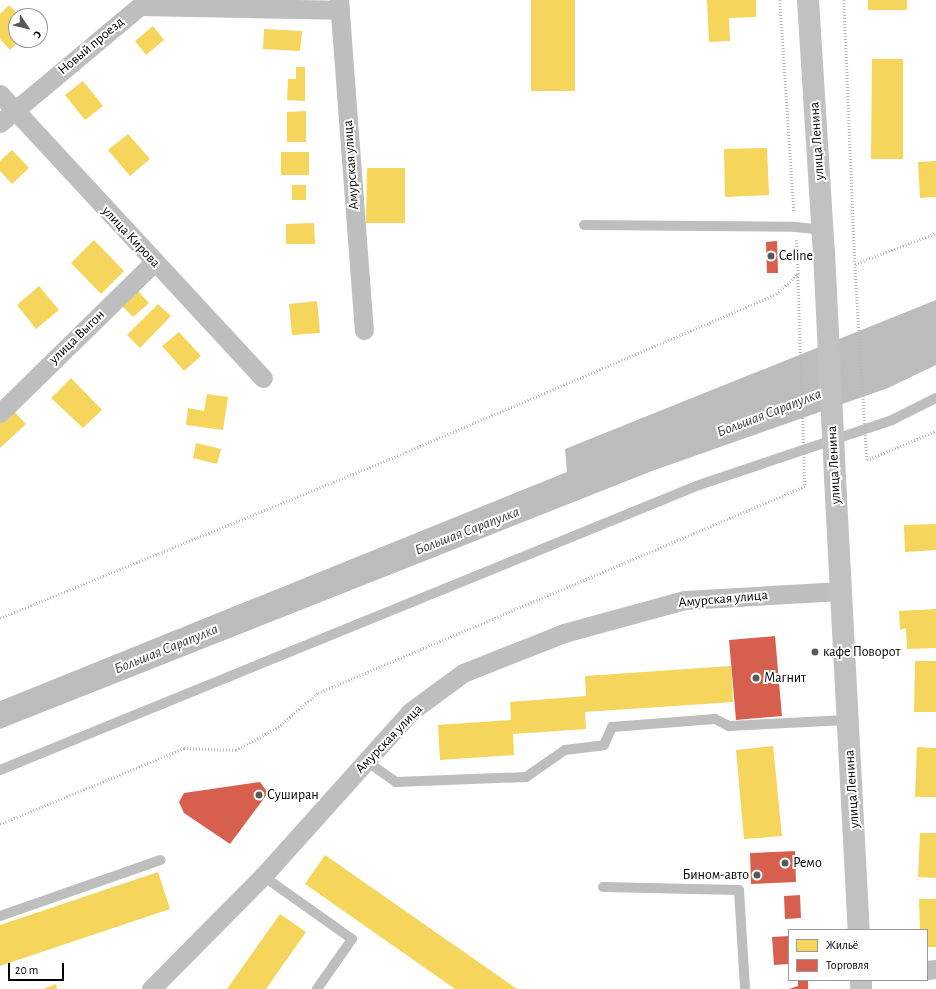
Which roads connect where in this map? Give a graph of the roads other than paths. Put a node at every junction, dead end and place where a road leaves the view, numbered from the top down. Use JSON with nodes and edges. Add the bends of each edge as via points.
{"nodes":[{"id":1,"x":808,"y":0,"type":"edge"},
{"id":2,"x":339,"y":5,"type":"edge"},
{"id":3,"x":0,"y":94,"type":"edge"},
{"id":4,"x":15,"y":110,"type":"junction"},
{"id":5,"x":0,"y":123,"type":"edge"},
{"id":6,"x":584,"y":225,"type":"dead end"},
{"id":7,"x":822,"y":230,"type":"junction"},
{"id":8,"x":154,"y":262,"type":"junction"},
{"id":9,"x":364,"y":330,"type":"dead end"},
{"id":10,"x":263,"y":378,"type":"dead end"},
{"id":11,"x":936,"y":398,"type":"edge"},
{"id":12,"x":0,"y":413,"type":"edge"},
{"id":13,"x":841,"y":591,"type":"junction"},
{"id":14,"x":847,"y":720,"type":"junction"},
{"id":15,"x":366,"y":761,"type":"junction"},
{"id":16,"x":0,"y":770,"type":"edge"},
{"id":17,"x":161,"y":860,"type":"dead end"},
{"id":18,"x":263,"y":876,"type":"junction"},
{"id":19,"x":603,"y":887,"type":"dead end"},
{"id":20,"x":0,"y":916,"type":"edge"},
{"id":21,"x":859,"y":929,"type":"edge"},
{"id":22,"x":151,"y":989,"type":"edge"},
{"id":23,"x":316,"y":989,"type":"edge"},
{"id":24,"x":745,"y":989,"type":"edge"}],
"edges":[{"from":1,"to":7,"type":"main road","name":"улица Ленина"},
{"from":2,"to":4,"type":"street","name":"Новый проезд","via":[[140,6]]},
{"from":2,"to":9,"type":"street","name":"Амурская улица"},
{"from":3,"to":4,"type":"street","name":"улица Кирова"},
{"from":4,"to":5,"type":"street","name":"Новый проезд"},
{"from":4,"to":8,"type":"street","name":"улица Кирова"},
{"from":6,"to":7,"type":"lane","via":[[795,227]]},
{"from":7,"to":13,"type":"main road","name":"улица Ленина","bridge":true},
{"from":8,"to":10,"type":"street","name":"улица Кирова"},
{"from":8,"to":12,"type":"street","name":"улица Выгон"},
{"from":11,"to":16,"type":"lane","via":[[892,420],[699,485]]},
{"from":13,"to":14,"type":"main road","name":"улица Ленина"},
{"from":13,"to":15,"type":"street","name":"Амурская улица","via":[[685,600],[564,633],[463,673],[410,712]]},
{"from":14,"to":15,"type":"lane","via":[[729,726],[715,719],[612,727],[604,745],[565,750],[526,777],[396,782]]},
{"from":14,"to":21,"type":"main road","name":"улица Ленина"},
{"from":15,"to":18,"type":"street","name":"Амурская улица"},
{"from":17,"to":20,"type":"lane"},
{"from":18,"to":22,"type":"street","name":"Амурская улица"},
{"from":18,"to":23,"type":"lane","via":[[352,939]]},
{"from":19,"to":24,"type":"lane","via":[[739,890]]}]}
